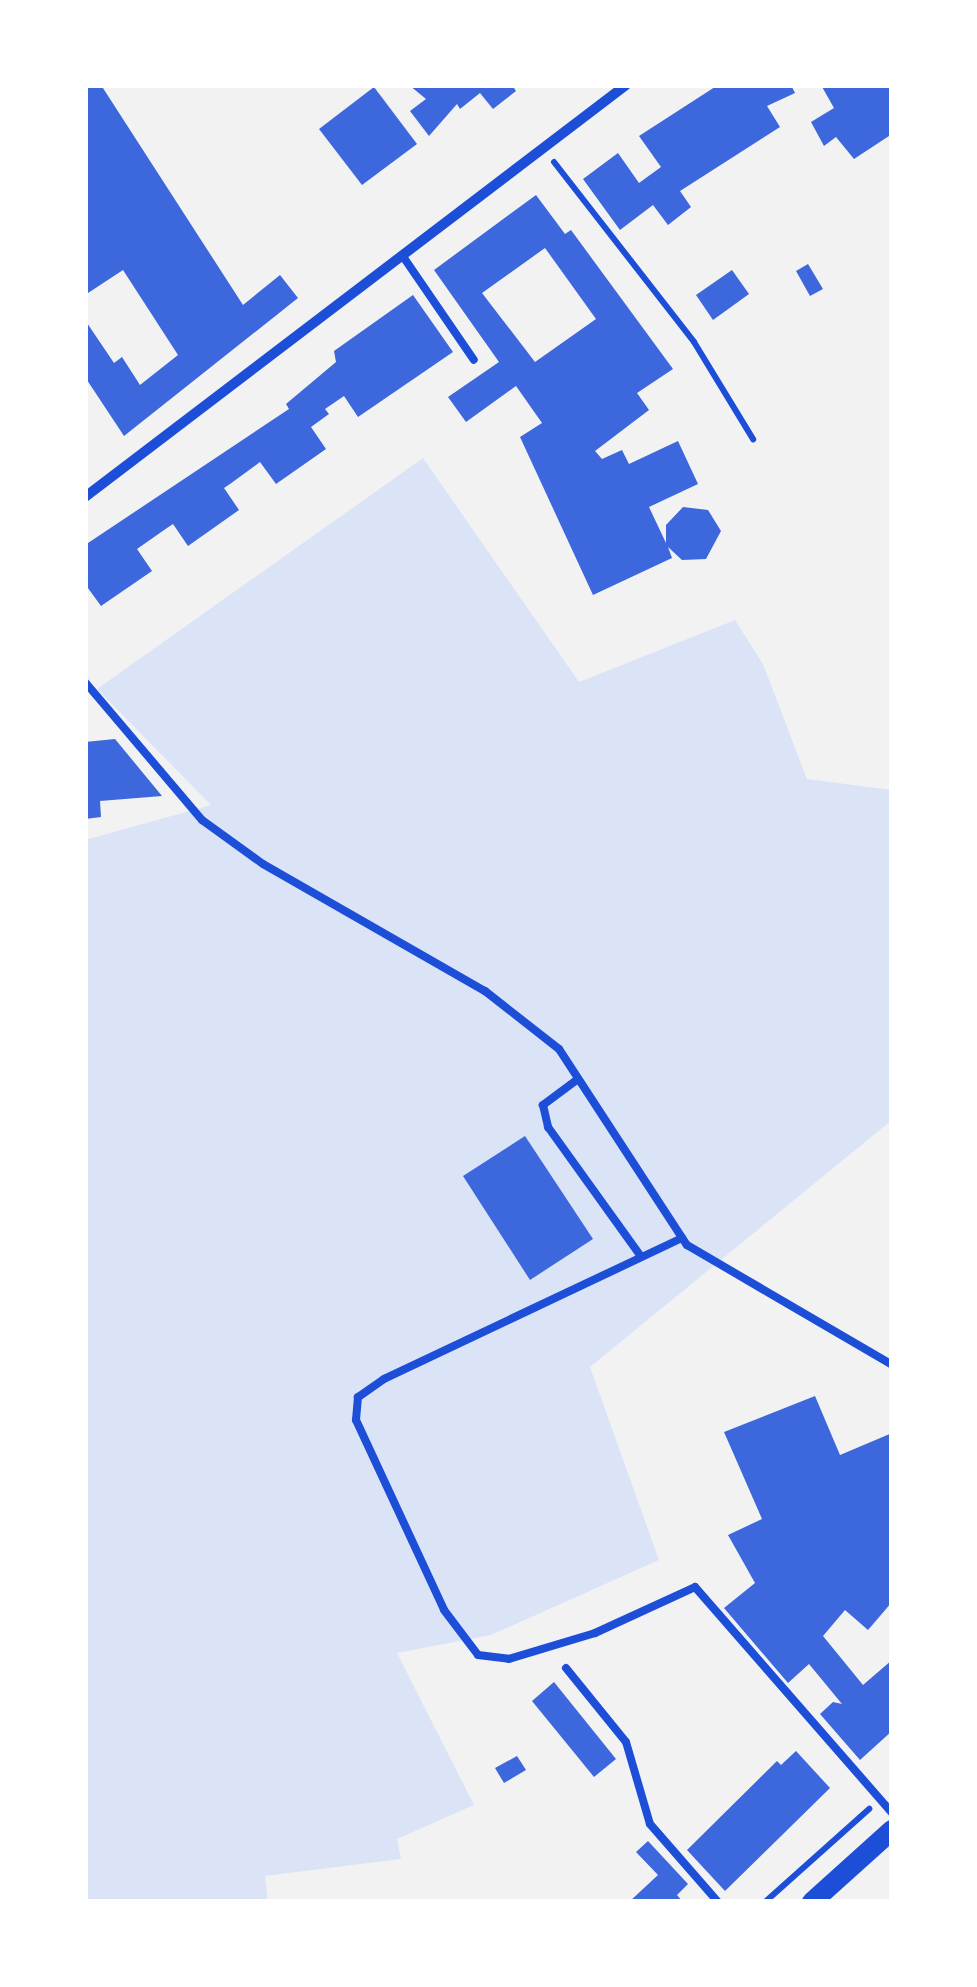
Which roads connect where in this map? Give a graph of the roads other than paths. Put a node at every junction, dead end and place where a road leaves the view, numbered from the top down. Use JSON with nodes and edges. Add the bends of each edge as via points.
{"nodes":[{"id":1,"x":626,"y":85,"type":"edge"},
{"id":2,"x":402,"y":255,"type":"junction"},
{"id":3,"x":474,"y":360,"type":"dead end"},
{"id":4,"x":85,"y":497,"type":"edge"},
{"id":5,"x":85,"y":682,"type":"edge"},
{"id":6,"x":578,"y":1079,"type":"junction"},
{"id":7,"x":682,"y":1238,"type":"junction"},
{"id":8,"x":640,"y":1255,"type":"junction"},
{"id":9,"x":892,"y":1365,"type":"edge"},
{"id":10,"x":566,"y":1668,"type":"dead end"},
{"id":11,"x":892,"y":1813,"type":"edge"},
{"id":12,"x":892,"y":1830,"type":"edge"},
{"id":13,"x":718,"y":1902,"type":"edge"},
{"id":14,"x":812,"y":1902,"type":"edge"}],
"edges":[{"from":1,"to":2,"type":"street"},
{"from":2,"to":3,"type":"lane"},
{"from":2,"to":4,"type":"street"},
{"from":5,"to":6,"type":"lane","via":[[202,820],[263,864],[486,992],[559,1050]]},
{"from":6,"to":7,"type":"lane"},
{"from":6,"to":8,"type":"lane","via":[[543,1105],[548,1127]]},
{"from":7,"to":8,"type":"lane"},
{"from":7,"to":9,"type":"lane"},
{"from":8,"to":11,"type":"lane","via":[[384,1379],[358,1396],[356,1420],[444,1610],[478,1655],[509,1659],[595,1632],[695,1587]]},
{"from":10,"to":13,"type":"lane","via":[[626,1742],[650,1824]]},
{"from":12,"to":14,"type":"main road"}]}
